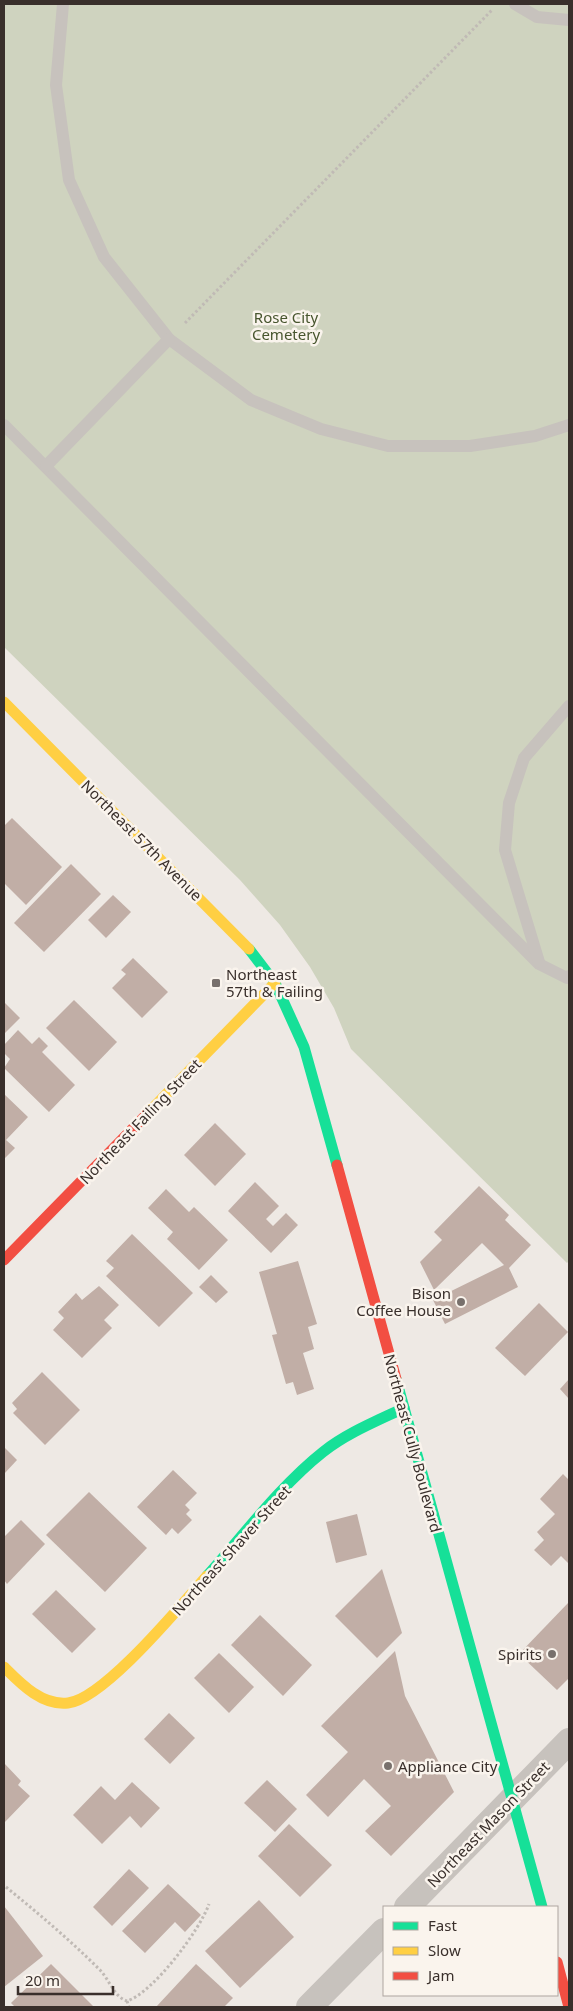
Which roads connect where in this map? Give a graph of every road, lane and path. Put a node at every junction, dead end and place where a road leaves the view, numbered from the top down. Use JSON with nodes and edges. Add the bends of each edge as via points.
{"nodes":[{"id":1,"x":63,"y":4,"type":"edge"},
{"id":2,"x":498,"y":4,"type":"edge"},
{"id":3,"x":515,"y":4,"type":"edge"},
{"id":4,"x":569,"y":20,"type":"edge"},
{"id":5,"x":169,"y":339,"type":"junction"},
{"id":6,"x":4,"y":425,"type":"edge"},
{"id":7,"x":569,"y":425,"type":"edge"},
{"id":8,"x":46,"y":466,"type":"junction"},
{"id":9,"x":569,"y":706,"type":"edge"},
{"id":10,"x":8,"y":714,"type":"edge"},
{"id":11,"x":539,"y":964,"type":"junction"},
{"id":12,"x":569,"y":976,"type":"edge"},
{"id":13,"x":276,"y":983,"type":"junction"},
{"id":14,"x":4,"y":1260,"type":"edge"},
{"id":15,"x":404,"y":1408,"type":"junction"},
{"id":16,"x":4,"y":1667,"type":"edge"},
{"id":17,"x":569,"y":1741,"type":"edge"},
{"id":18,"x":512,"y":1800,"type":"junction"},
{"id":19,"x":6,"y":1888,"type":"dead end"},
{"id":20,"x":209,"y":1904,"type":"dead end"},
{"id":21,"x":408,"y":1906,"type":"edge"},
{"id":22,"x":542,"y":1906,"type":"edge"},
{"id":23,"x":383,"y":1932,"type":"edge"},
{"id":24,"x":558,"y":1966,"type":"edge"},
{"id":25,"x":127,"y":2001,"type":"junction"},
{"id":26,"x":129,"y":2007,"type":"edge"},
{"id":27,"x":309,"y":2007,"type":"edge"},
{"id":28,"x":569,"y":2007,"type":"edge"}],
"edges":[{"from":1,"to":5,"type":"lane","via":[[56,85],[69,180],[104,257]]},
{"from":2,"to":5,"type":"path"},
{"from":3,"to":4,"type":"lane","via":[[537,17]]},
{"from":5,"to":7,"type":"lane","via":[[251,400],[321,429],[388,446],[470,446],[535,436]]},
{"from":5,"to":8,"type":"lane"},
{"from":6,"to":8,"type":"lane"},
{"from":8,"to":11,"type":"lane"},
{"from":9,"to":11,"type":"lane","via":[[524,758],[509,803],[504,850]]},
{"from":10,"to":13,"type":"main road","name":"Northeast 57th Avenue","via":[[228,925]]},
{"from":11,"to":12,"type":"lane","via":[[567,978]]},
{"from":13,"to":14,"type":"main road","name":"Northeast Failing Street"},
{"from":13,"to":15,"type":"main road","name":"Northeast Cully Boulevard","via":[[304,1047]]},
{"from":15,"to":16,"type":"main road","name":"Northeast Shaver Street","via":[[323,1452],[293,1480],[147,1644],[91,1695],[68,1703],[44,1699],[22,1685]]},
{"from":15,"to":18,"type":"main road","name":"Northeast Cully Boulevard"},
{"from":17,"to":18,"type":"street","name":"Northeast Mason Street"},
{"from":18,"to":21,"type":"street","name":"Northeast Mason Street"},
{"from":18,"to":22,"type":"main road","name":"Northeast Cully Boulevard"},
{"from":19,"to":25,"type":"path","via":[[62,1933],[103,1973],[121,1999]]},
{"from":20,"to":25,"type":"path","via":[[203,1921],[174,1959],[144,1993]]},
{"from":23,"to":27,"type":"street"},
{"from":24,"to":28,"type":"main road"},
{"from":25,"to":26,"type":"path"}]}
